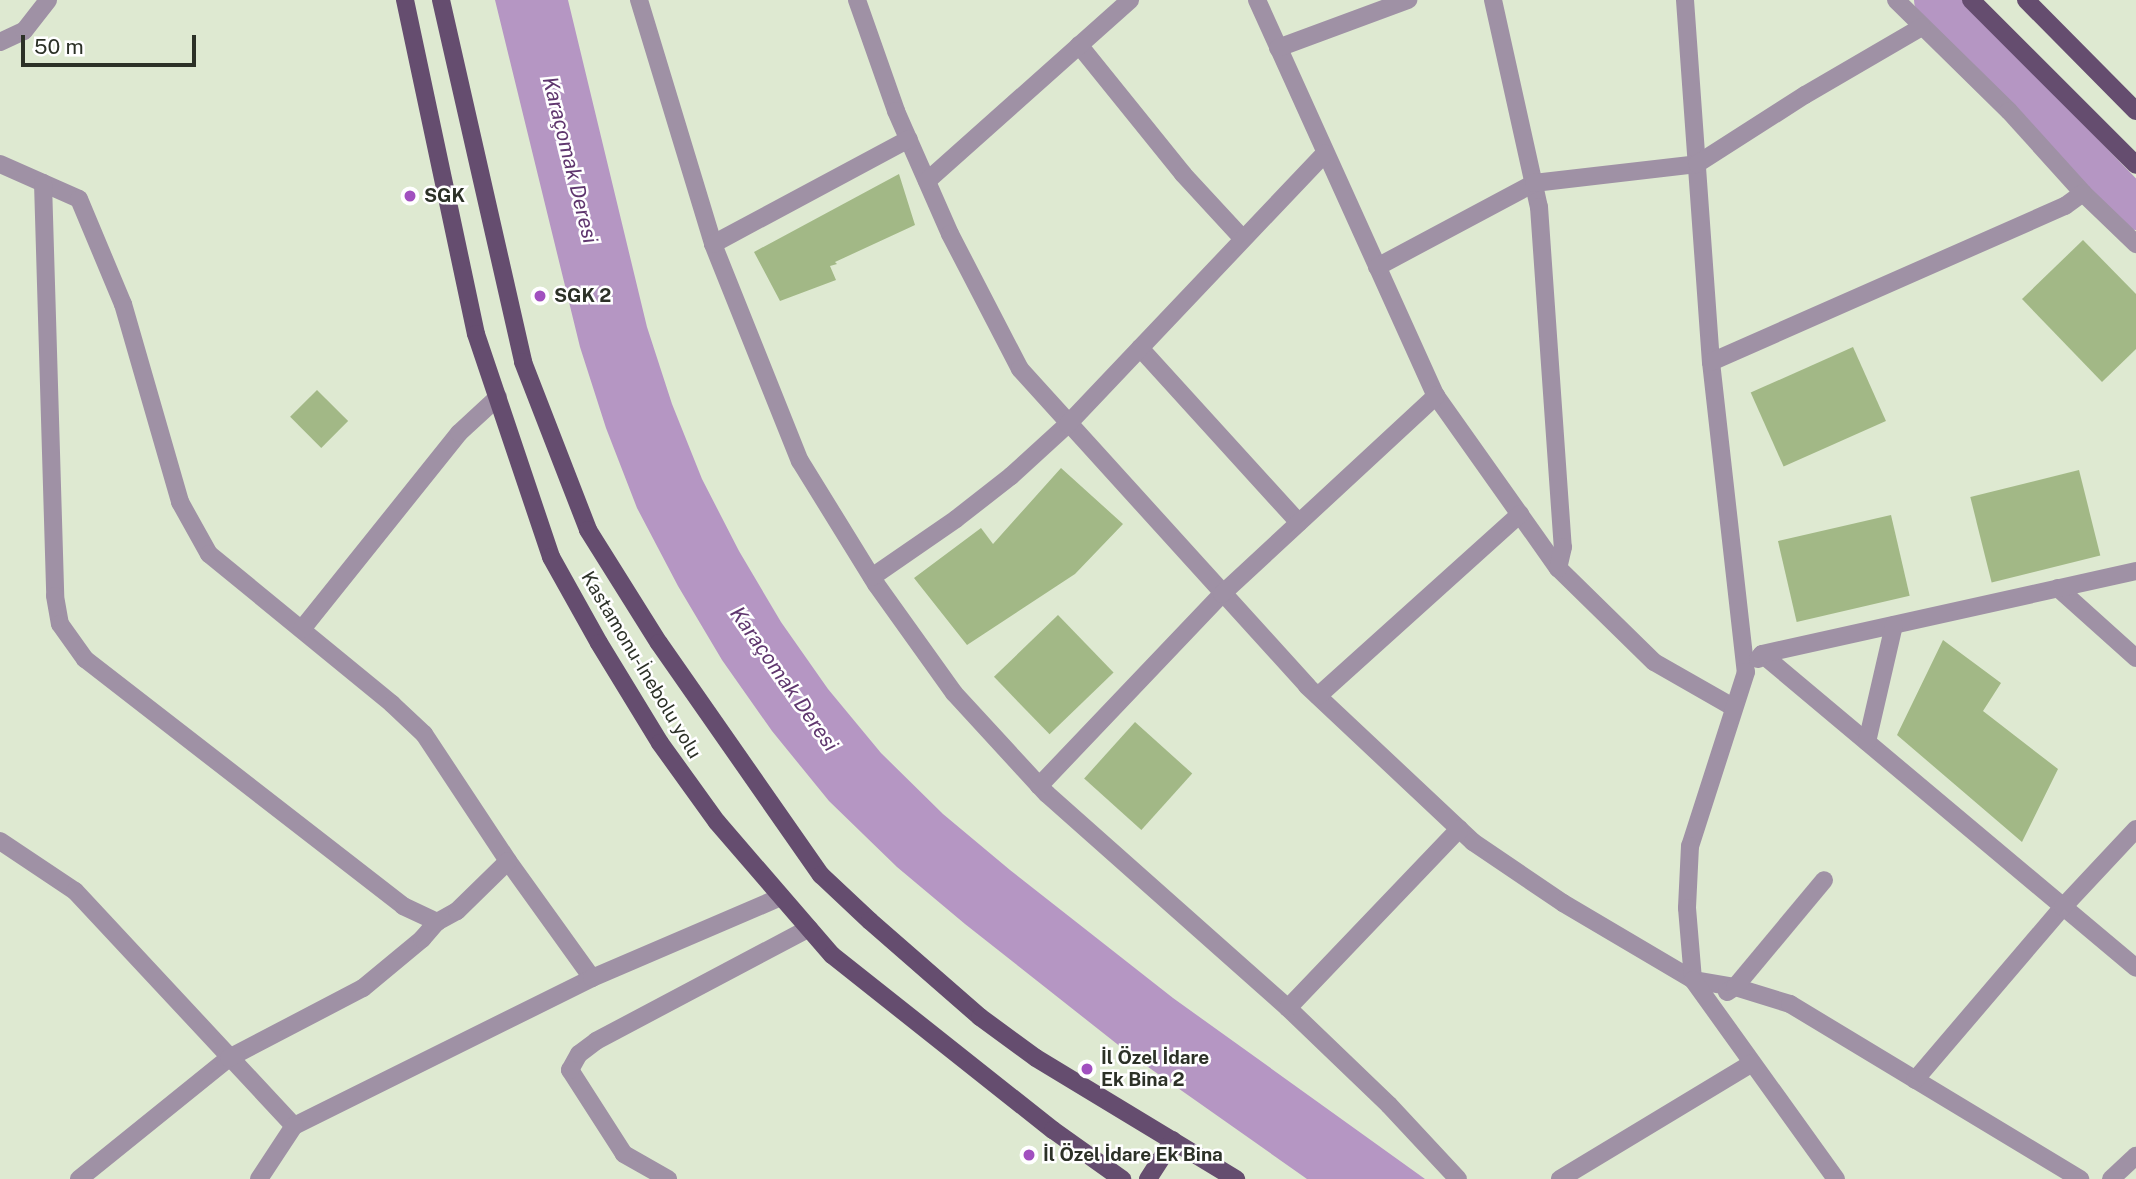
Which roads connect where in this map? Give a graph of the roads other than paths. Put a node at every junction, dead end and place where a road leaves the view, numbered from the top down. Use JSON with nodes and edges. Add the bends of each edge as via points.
{"nodes":[{"id":1,"x":48,"y":0,"type":"edge"},
{"id":2,"x":405,"y":0,"type":"edge"},
{"id":3,"x":442,"y":0,"type":"edge"},
{"id":4,"x":639,"y":0,"type":"edge"},
{"id":5,"x":857,"y":0,"type":"edge"},
{"id":6,"x":1130,"y":0,"type":"edge"},
{"id":7,"x":1257,"y":0,"type":"edge"},
{"id":8,"x":1408,"y":0,"type":"edge"},
{"id":9,"x":1493,"y":0,"type":"edge"},
{"id":10,"x":1685,"y":0,"type":"edge"},
{"id":11,"x":1896,"y":0,"type":"edge"},
{"id":12,"x":1971,"y":0,"type":"edge"},
{"id":13,"x":2026,"y":0,"type":"edge"},
{"id":14,"x":1922,"y":27,"type":"junction"},
{"id":15,"x":0,"y":42,"type":"edge"},
{"id":16,"x":1079,"y":45,"type":"junction"},
{"id":17,"x":1278,"y":48,"type":"junction"},
{"id":18,"x":2136,"y":111,"type":"edge"},
{"id":19,"x":909,"y":139,"type":"junction"},
{"id":20,"x":1325,"y":153,"type":"junction"},
{"id":21,"x":0,"y":164,"type":"edge"},
{"id":22,"x":1697,"y":164,"type":"junction"},
{"id":23,"x":2136,"y":165,"type":"edge"},
{"id":24,"x":927,"y":181,"type":"junction"},
{"id":25,"x":43,"y":183,"type":"junction"},
{"id":26,"x":1534,"y":183,"type":"junction"},
{"id":27,"x":2083,"y":193,"type":"junction"},
{"id":28,"x":1243,"y":239,"type":"junction"},
{"id":29,"x":713,"y":244,"type":"junction"},
{"id":30,"x":2136,"y":244,"type":"edge"},
{"id":31,"x":1377,"y":267,"type":"junction"},
{"id":32,"x":1140,"y":348,"type":"junction"},
{"id":33,"x":1711,"y":362,"type":"junction"},
{"id":34,"x":1436,"y":396,"type":"junction"},
{"id":35,"x":498,"y":397,"type":"junction"},
{"id":36,"x":1068,"y":424,"type":"junction"},
{"id":37,"x":1520,"y":514,"type":"junction"},
{"id":38,"x":1299,"y":523,"type":"junction"},
{"id":39,"x":1558,"y":568,"type":"junction"},
{"id":40,"x":2136,"y":571,"type":"edge"},
{"id":41,"x":872,"y":577,"type":"junction"},
{"id":42,"x":2058,"y":588,"type":"junction"},
{"id":43,"x":1223,"y":594,"type":"junction"},
{"id":44,"x":1894,"y":625,"type":"junction"},
{"id":45,"x":302,"y":629,"type":"junction"},
{"id":46,"x":1762,"y":654,"type":"junction"},
{"id":47,"x":2136,"y":659,"type":"edge"},
{"id":48,"x":1746,"y":672,"type":"junction"},
{"id":49,"x":1318,"y":696,"type":"junction"},
{"id":50,"x":1733,"y":707,"type":"junction"},
{"id":51,"x":1867,"y":742,"type":"junction"},
{"id":52,"x":1039,"y":786,"type":"junction"},
{"id":53,"x":1459,"y":829,"type":"junction"},
{"id":54,"x":2136,"y":829,"type":"edge"},
{"id":55,"x":0,"y":841,"type":"edge"},
{"id":56,"x":508,"y":861,"type":"junction"},
{"id":57,"x":1824,"y":880,"type":"dead end"},
{"id":58,"x":782,"y":897,"type":"junction"},
{"id":59,"x":2063,"y":907,"type":"junction"},
{"id":60,"x":437,"y":922,"type":"junction"},
{"id":61,"x":809,"y":928,"type":"junction"},
{"id":62,"x":2136,"y":968,"type":"edge"},
{"id":63,"x":592,"y":978,"type":"junction"},
{"id":64,"x":1693,"y":980,"type":"junction"},
{"id":65,"x":1735,"y":987,"type":"junction"},
{"id":66,"x":1710,"y":1004,"type":"junction"},
{"id":67,"x":1288,"y":1008,"type":"junction"},
{"id":68,"x":229,"y":1058,"type":"junction"},
{"id":69,"x":1752,"y":1063,"type":"junction"},
{"id":70,"x":1915,"y":1080,"type":"junction"},
{"id":71,"x":294,"y":1126,"type":"junction"},
{"id":72,"x":1173,"y":1140,"type":"junction"},
{"id":73,"x":2136,"y":1156,"type":"edge"},
{"id":74,"x":266,"y":1175,"type":"edge"},
{"id":75,"x":79,"y":1179,"type":"edge"},
{"id":76,"x":668,"y":1179,"type":"edge"},
{"id":77,"x":1122,"y":1179,"type":"edge"},
{"id":78,"x":1148,"y":1179,"type":"edge"},
{"id":79,"x":1236,"y":1179,"type":"edge"},
{"id":80,"x":1458,"y":1179,"type":"edge"},
{"id":81,"x":1560,"y":1179,"type":"edge"},
{"id":82,"x":1836,"y":1179,"type":"edge"},
{"id":83,"x":2080,"y":1179,"type":"edge"},
{"id":84,"x":2111,"y":1179,"type":"edge"}],
"edges":[{"from":1,"to":15,"type":"street","via":[[24,31]]},
{"from":2,"to":35,"type":"main road","name":"Kastamonu-İnebolu yolu","via":[[476,334]]},
{"from":3,"to":72,"type":"main road","via":[[523,362],[588,530],[659,643],[821,875],[980,1017],[1036,1058]]},
{"from":4,"to":29,"type":"street"},
{"from":5,"to":19,"type":"street"},
{"from":6,"to":16,"type":"street"},
{"from":7,"to":17,"type":"street"},
{"from":8,"to":17,"type":"street"},
{"from":9,"to":26,"type":"street"},
{"from":10,"to":22,"type":"street"},
{"from":11,"to":14,"type":"street"},
{"from":12,"to":23,"type":"main road"},
{"from":13,"to":18,"type":"main road"},
{"from":14,"to":22,"type":"street"},
{"from":14,"to":27,"type":"street","via":[[2009,111]]},
{"from":16,"to":24,"type":"street"},
{"from":16,"to":28,"type":"street","via":[[1183,174]]},
{"from":17,"to":20,"type":"street"},
{"from":19,"to":24,"type":"street"},
{"from":19,"to":29,"type":"street"},
{"from":20,"to":28,"type":"street"},
{"from":20,"to":31,"type":"street"},
{"from":21,"to":25,"type":"street"},
{"from":22,"to":26,"type":"street"},
{"from":22,"to":33,"type":"street"},
{"from":24,"to":36,"type":"street","via":[[1020,369]]},
{"from":25,"to":45,"type":"street","via":[[79,199],[123,304],[180,502],[209,554]]},
{"from":25,"to":60,"type":"street","via":[[55,596],[60,624],[85,659],[403,906]]},
{"from":26,"to":31,"type":"street"},
{"from":26,"to":39,"type":"street","via":[[1563,547]]},
{"from":27,"to":30,"type":"street"},
{"from":27,"to":33,"type":"street","via":[[2065,206]]},
{"from":28,"to":32,"type":"street"},
{"from":29,"to":41,"type":"street","via":[[800,461]]},
{"from":31,"to":34,"type":"street"},
{"from":32,"to":36,"type":"street"},
{"from":32,"to":38,"type":"street"},
{"from":33,"to":48,"type":"street"},
{"from":34,"to":37,"type":"street"},
{"from":34,"to":38,"type":"street"},
{"from":35,"to":45,"type":"street","via":[[459,433]]},
{"from":35,"to":58,"type":"main road","name":"Kastamonu-İnebolu yolu","via":[[551,557],[599,643],[660,743],[717,822]]},
{"from":36,"to":41,"type":"street","via":[[984,497]]},
{"from":36,"to":43,"type":"street"},
{"from":37,"to":39,"type":"street"},
{"from":37,"to":49,"type":"street"},
{"from":38,"to":43,"type":"street"},
{"from":39,"to":50,"type":"street","via":[[1654,662]]},
{"from":40,"to":42,"type":"street"},
{"from":41,"to":52,"type":"street","via":[[954,693]]},
{"from":42,"to":44,"type":"street"},
{"from":42,"to":47,"type":"street"},
{"from":43,"to":49,"type":"street"},
{"from":43,"to":52,"type":"street"},
{"from":44,"to":46,"type":"street"},
{"from":44,"to":51,"type":"street"},
{"from":45,"to":56,"type":"street","via":[[424,734]]},
{"from":46,"to":48,"type":"street"},
{"from":46,"to":51,"type":"street"},
{"from":48,"to":50,"type":"street"},
{"from":49,"to":53,"type":"street"},
{"from":50,"to":64,"type":"street","via":[[1690,846],[1687,908]]},
{"from":51,"to":59,"type":"street"},
{"from":52,"to":67,"type":"street"},
{"from":53,"to":64,"type":"street","via":[[1563,904]]},
{"from":53,"to":67,"type":"street"},
{"from":54,"to":59,"type":"street"},
{"from":55,"to":68,"type":"street","via":[[75,891]]},
{"from":56,"to":60,"type":"street","via":[[457,911]]},
{"from":56,"to":63,"type":"street"},
{"from":57,"to":65,"type":"street"},
{"from":58,"to":61,"type":"main road","name":"Kastamonu-İnebolu yolu"},
{"from":58,"to":63,"type":"street"},
{"from":59,"to":62,"type":"street"},
{"from":59,"to":70,"type":"street"},
{"from":60,"to":68,"type":"street","via":[[363,988]]},
{"from":61,"to":76,"type":"street","via":[[596,1041],[579,1054],[570,1070],[624,1154]]},
{"from":61,"to":77,"type":"main road","name":"Kastamonu-İnebolu yolu","via":[[832,955]]},
{"from":63,"to":71,"type":"street"},
{"from":64,"to":65,"type":"street"},
{"from":64,"to":66,"type":"street"},
{"from":65,"to":66,"type":"street"},
{"from":65,"to":70,"type":"street","via":[[1790,1004]]},
{"from":66,"to":69,"type":"street"},
{"from":67,"to":80,"type":"street","via":[[1390,1105]]},
{"from":68,"to":71,"type":"street"},
{"from":68,"to":75,"type":"street"},
{"from":69,"to":81,"type":"street"},
{"from":69,"to":82,"type":"street"},
{"from":70,"to":83,"type":"street"},
{"from":71,"to":74,"type":"street"},
{"from":72,"to":78,"type":"main road"},
{"from":72,"to":79,"type":"main road"},
{"from":73,"to":84,"type":"street"}]}
